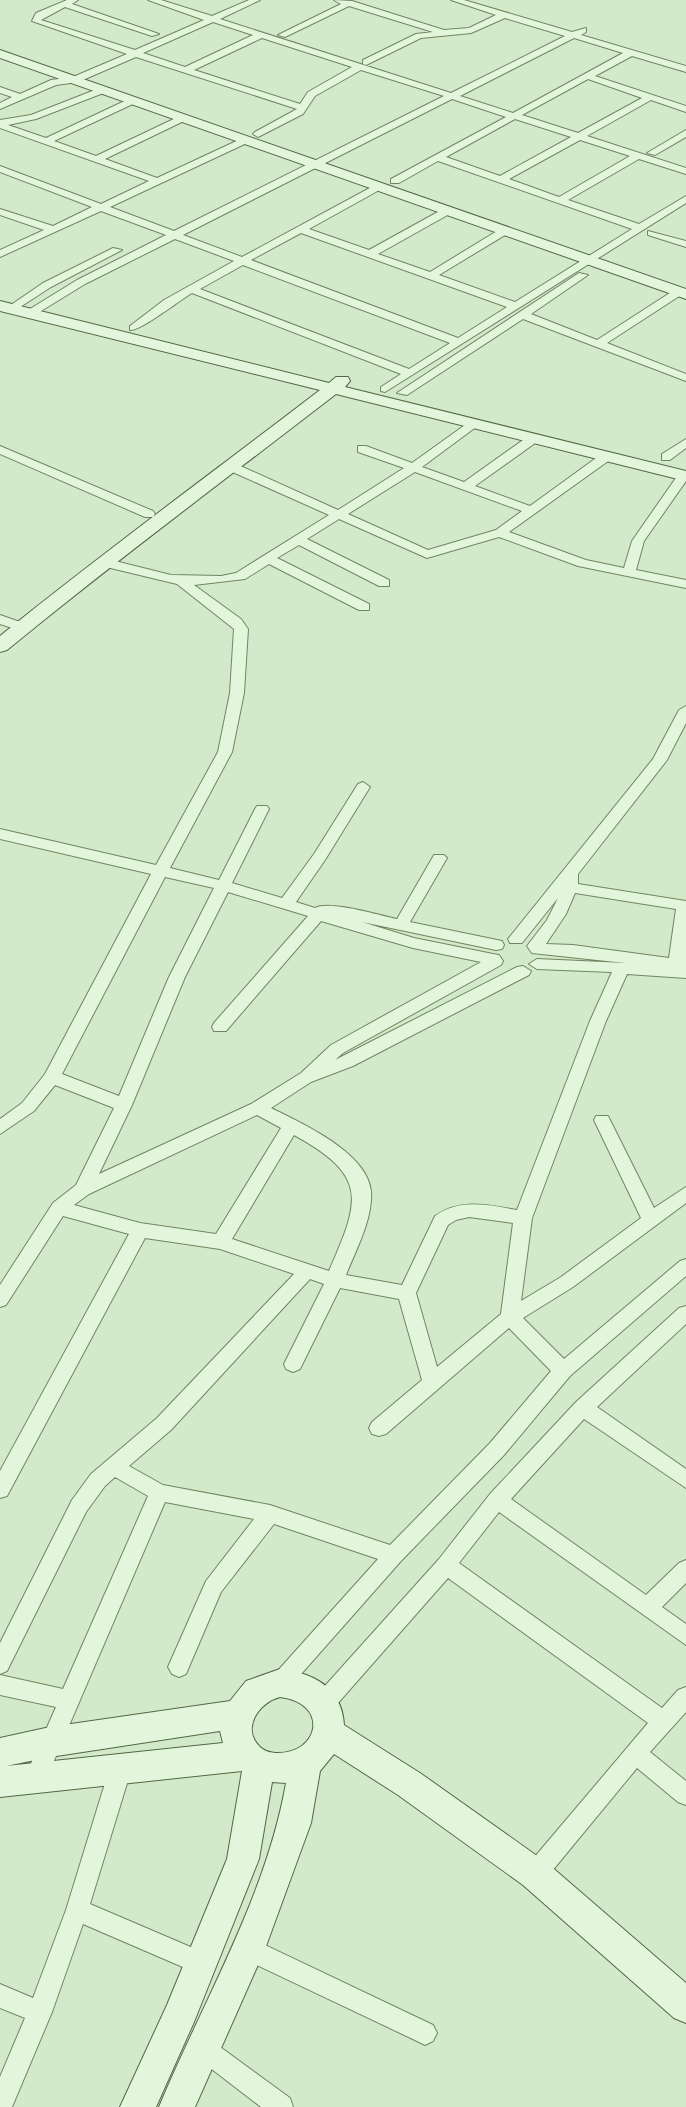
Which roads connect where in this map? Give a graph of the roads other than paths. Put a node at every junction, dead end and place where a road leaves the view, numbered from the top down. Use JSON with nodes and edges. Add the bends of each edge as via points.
{"nodes":[{"id":1,"x":74,"y":0,"type":"edge"},
{"id":2,"x":152,"y":0,"type":"edge"},
{"id":3,"x":173,"y":0,"type":"edge"},
{"id":4,"x":233,"y":0,"type":"edge"},
{"id":5,"x":256,"y":0,"type":"edge"},
{"id":6,"x":338,"y":0,"type":"edge"},
{"id":7,"x":455,"y":0,"type":"edge"},
{"id":8,"x":485,"y":0,"type":"edge"},
{"id":9,"x":349,"y":3,"type":"junction"},
{"id":10,"x":64,"y":4,"type":"junction"},
{"id":11,"x":210,"y":15,"type":"junction"},
{"id":12,"x":504,"y":15,"type":"junction"},
{"id":13,"x":584,"y":30,"type":"junction"},
{"id":14,"x":558,"y":31,"type":"junction"},
{"id":15,"x":444,"y":32,"type":"junction"},
{"id":16,"x":155,"y":34,"type":"junction"},
{"id":17,"x":261,"y":35,"type":"junction"},
{"id":18,"x":282,"y":35,"type":"junction"},
{"id":19,"x":572,"y":35,"type":"junction"},
{"id":20,"x":0,"y":44,"type":"edge"},
{"id":21,"x":119,"y":50,"type":"junction"},
{"id":22,"x":630,"y":53,"type":"junction"},
{"id":23,"x":0,"y":54,"type":"edge"},
{"id":24,"x":133,"y":54,"type":"junction"},
{"id":25,"x":686,"y":60,"type":"edge"},
{"id":26,"x":363,"y":64,"type":"junction"},
{"id":27,"x":686,"y":69,"type":"edge"},
{"id":28,"x":184,"y":71,"type":"junction"},
{"id":29,"x":70,"y":76,"type":"junction"},
{"id":30,"x":587,"y":76,"type":"junction"},
{"id":31,"x":0,"y":90,"type":"edge"},
{"id":32,"x":103,"y":90,"type":"junction"},
{"id":33,"x":448,"y":91,"type":"junction"},
{"id":34,"x":652,"y":96,"type":"junction"},
{"id":35,"x":20,"y":97,"type":"junction"},
{"id":36,"x":134,"y":100,"type":"junction"},
{"id":37,"x":0,"y":106,"type":"edge"},
{"id":38,"x":302,"y":108,"type":"junction"},
{"id":39,"x":686,"y":109,"type":"edge"},
{"id":40,"x":519,"y":114,"type":"junction"},
{"id":41,"x":183,"y":118,"type":"junction"},
{"id":42,"x":0,"y":124,"type":"edge"},
{"id":43,"x":686,"y":133,"type":"edge"},
{"id":44,"x":583,"y":134,"type":"junction"},
{"id":45,"x":252,"y":136,"type":"junction"},
{"id":46,"x":47,"y":141,"type":"junction"},
{"id":47,"x":652,"y":153,"type":"junction"},
{"id":48,"x":638,"y":156,"type":"junction"},
{"id":49,"x":311,"y":157,"type":"junction"},
{"id":50,"x":438,"y":158,"type":"junction"},
{"id":51,"x":97,"y":159,"type":"junction"},
{"id":52,"x":686,"y":164,"type":"edge"},
{"id":53,"x":0,"y":169,"type":"edge"},
{"id":54,"x":686,"y":171,"type":"edge"},
{"id":55,"x":501,"y":180,"type":"junction"},
{"id":56,"x":157,"y":181,"type":"junction"},
{"id":57,"x":395,"y":182,"type":"junction"},
{"id":58,"x":379,"y":186,"type":"junction"},
{"id":59,"x":561,"y":200,"type":"junction"},
{"id":60,"x":686,"y":200,"type":"edge"},
{"id":61,"x":100,"y":207,"type":"junction"},
{"id":62,"x":449,"y":210,"type":"junction"},
{"id":63,"x":0,"y":212,"type":"edge"},
{"id":64,"x":686,"y":212,"type":"edge"},
{"id":65,"x":639,"y":228,"type":"junction"},
{"id":66,"x":300,"y":229,"type":"junction"},
{"id":67,"x":52,"y":230,"type":"junction"},
{"id":68,"x":506,"y":230,"type":"junction"},
{"id":69,"x":163,"y":231,"type":"junction"},
{"id":70,"x":652,"y":233,"type":"junction"},
{"id":71,"x":130,"y":244,"type":"dead end"},
{"id":72,"x":686,"y":244,"type":"edge"},
{"id":73,"x":0,"y":254,"type":"edge"},
{"id":74,"x":370,"y":254,"type":"junction"},
{"id":75,"x":600,"y":258,"type":"junction"},
{"id":76,"x":242,"y":261,"type":"junction"},
{"id":77,"x":431,"y":276,"type":"junction"},
{"id":78,"x":191,"y":289,"type":"junction"},
{"id":79,"x":684,"y":289,"type":"edge"},
{"id":80,"x":17,"y":305,"type":"edge"},
{"id":81,"x":519,"y":310,"type":"junction"},
{"id":82,"x":134,"y":328,"type":"junction"},
{"id":83,"x":457,"y":342,"type":"junction"},
{"id":84,"x":598,"y":344,"type":"junction"},
{"id":85,"x":409,"y":373,"type":"junction"},
{"id":86,"x":686,"y":378,"type":"edge"},
{"id":87,"x":314,"y":384,"type":"junction"},
{"id":88,"x":338,"y":384,"type":"junction"},
{"id":89,"x":385,"y":389,"type":"junction"},
{"id":90,"x":403,"y":393,"type":"junction"},
{"id":91,"x":472,"y":424,"type":"junction"},
{"id":92,"x":534,"y":438,"type":"junction"},
{"id":93,"x":686,"y":443,"type":"edge"},
{"id":94,"x":362,"y":449,"type":"dead end"},
{"id":95,"x":0,"y":450,"type":"edge"},
{"id":96,"x":607,"y":456,"type":"junction"},
{"id":97,"x":666,"y":457,"type":"junction"},
{"id":98,"x":232,"y":466,"type":"junction"},
{"id":99,"x":413,"y":468,"type":"junction"},
{"id":100,"x":685,"y":471,"type":"edge"},
{"id":101,"x":465,"y":487,"type":"junction"},
{"id":102,"x":533,"y":511,"type":"junction"},
{"id":103,"x":149,"y":514,"type":"junction"},
{"id":104,"x":336,"y":515,"type":"junction"},
{"id":105,"x":500,"y":533,"type":"junction"},
{"id":106,"x":297,"y":539,"type":"junction"},
{"id":107,"x":269,"y":559,"type":"junction"},
{"id":108,"x":103,"y":562,"type":"junction"},
{"id":109,"x":629,"y":573,"type":"junction"},
{"id":110,"x":183,"y":583,"type":"junction"},
{"id":111,"x":384,"y":583,"type":"dead end"},
{"id":112,"x":686,"y":584,"type":"edge"},
{"id":113,"x":364,"y":607,"type":"dead end"},
{"id":114,"x":8,"y":625,"type":"edge"},
{"id":115,"x":0,"y":646,"type":"edge"},
{"id":116,"x":686,"y":711,"type":"edge"},
{"id":117,"x":363,"y":788,"type":"dead end"},
{"id":118,"x":262,"y":809,"type":"dead end"},
{"id":119,"x":0,"y":834,"type":"edge"},
{"id":120,"x":439,"y":858,"type":"dead end"},
{"id":121,"x":159,"y":872,"type":"junction"},
{"id":122,"x":568,"y":882,"type":"junction"},
{"id":123,"x":225,"y":886,"type":"junction"},
{"id":124,"x":287,"y":903,"type":"junction"},
{"id":125,"x":685,"y":906,"type":"edge"},
{"id":126,"x":316,"y":912,"type":"junction"},
{"id":127,"x":401,"y":925,"type":"junction"},
{"id":128,"x":516,"y":939,"type":"junction"},
{"id":129,"x":495,"y":955,"type":"junction"},
{"id":130,"x":533,"y":957,"type":"junction"},
{"id":131,"x":683,"y":968,"type":"edge"},
{"id":132,"x":621,"y":969,"type":"junction"},
{"id":133,"x":220,"y":1027,"type":"dead end"},
{"id":134,"x":52,"y":1077,"type":"junction"},
{"id":135,"x":305,"y":1078,"type":"junction"},
{"id":136,"x":124,"y":1105,"type":"junction"},
{"id":137,"x":258,"y":1108,"type":"junction"},
{"id":138,"x":602,"y":1120,"type":"dead end"},
{"id":139,"x":291,"y":1126,"type":"junction"},
{"id":140,"x":0,"y":1128,"type":"edge"},
{"id":141,"x":83,"y":1189,"type":"junction"},
{"id":142,"x":686,"y":1194,"type":"edge"},
{"id":143,"x":59,"y":1208,"type":"junction"},
{"id":144,"x":523,"y":1218,"type":"junction"},
{"id":145,"x":651,"y":1219,"type":"junction"},
{"id":146,"x":141,"y":1230,"type":"junction"},
{"id":147,"x":221,"y":1242,"type":"junction"},
{"id":148,"x":686,"y":1266,"type":"edge"},
{"id":149,"x":308,"y":1271,"type":"junction"},
{"id":150,"x":334,"y":1280,"type":"junction"},
{"id":151,"x":407,"y":1293,"type":"junction"},
{"id":152,"x":0,"y":1300,"type":"edge"},
{"id":153,"x":686,"y":1312,"type":"edge"},
{"id":154,"x":510,"y":1317,"type":"junction"},
{"id":155,"x":292,"y":1364,"type":"dead end"},
{"id":156,"x":563,"y":1371,"type":"junction"},
{"id":157,"x":432,"y":1382,"type":"junction"},
{"id":158,"x":583,"y":1408,"type":"junction"},
{"id":159,"x":379,"y":1428,"type":"dead end"},
{"id":160,"x":114,"y":1467,"type":"junction"},
{"id":161,"x":686,"y":1480,"type":"edge"},
{"id":162,"x":0,"y":1490,"type":"edge"},
{"id":163,"x":159,"y":1492,"type":"junction"},
{"id":164,"x":497,"y":1500,"type":"junction"},
{"id":165,"x":270,"y":1514,"type":"junction"},
{"id":166,"x":394,"y":1555,"type":"junction"},
{"id":167,"x":446,"y":1565,"type":"junction"},
{"id":168,"x":686,"y":1569,"type":"edge"},
{"id":169,"x":647,"y":1608,"type":"junction"},
{"id":170,"x":686,"y":1636,"type":"edge"},
{"id":171,"x":0,"y":1664,"type":"edge"},
{"id":172,"x":178,"y":1667,"type":"dead end"},
{"id":173,"x":280,"y":1683,"type":"junction"},
{"id":174,"x":0,"y":1685,"type":"edge"},
{"id":175,"x":686,"y":1698,"type":"edge"},
{"id":176,"x":68,"y":1700,"type":"junction"},
{"id":177,"x":237,"y":1714,"type":"junction"},
{"id":178,"x":326,"y":1718,"type":"junction"},
{"id":179,"x":663,"y":1720,"type":"junction"},
{"id":180,"x":50,"y":1742,"type":"junction"},
{"id":181,"x":0,"y":1753,"type":"edge"},
{"id":182,"x":637,"y":1755,"type":"junction"},
{"id":183,"x":252,"y":1760,"type":"junction"},
{"id":184,"x":305,"y":1764,"type":"junction"},
{"id":185,"x":122,"y":1767,"type":"junction"},
{"id":186,"x":36,"y":1777,"type":"junction"},
{"id":187,"x":0,"y":1782,"type":"edge"},
{"id":188,"x":686,"y":1794,"type":"edge"},
{"id":189,"x":535,"y":1875,"type":"junction"},
{"id":190,"x":77,"y":1910,"type":"junction"},
{"id":191,"x":248,"y":1949,"type":"junction"},
{"id":192,"x":199,"y":1962,"type":"junction"},
{"id":193,"x":0,"y":1995,"type":"edge"},
{"id":194,"x":686,"y":2006,"type":"edge"},
{"id":195,"x":40,"y":2012,"type":"junction"},
{"id":196,"x":425,"y":2033,"type":"dead end"},
{"id":197,"x":204,"y":2049,"type":"junction"},
{"id":198,"x":0,"y":2106,"type":"edge"},
{"id":199,"x":138,"y":2107,"type":"edge"},
{"id":200,"x":177,"y":2107,"type":"edge"},
{"id":201,"x":281,"y":2107,"type":"edge"}],
"edges":[{"from":1,"to":10,"type":"street"},
{"from":2,"to":11,"type":"street"},
{"from":3,"to":11,"type":"street"},
{"from":4,"to":11,"type":"street"},
{"from":5,"to":11,"type":"street"},
{"from":6,"to":9,"type":"street"},
{"from":7,"to":12,"type":"street"},
{"from":8,"to":13,"type":"street"},
{"from":9,"to":15,"type":"street"},
{"from":9,"to":18,"type":"street"},
{"from":10,"to":16,"type":"street"},
{"from":10,"to":21,"type":"street","via":[[39,15],[36,21]]},
{"from":11,"to":16,"type":"street"},
{"from":11,"to":17,"type":"street"},
{"from":11,"to":18,"type":"street"},
{"from":11,"to":24,"type":"street"},
{"from":12,"to":14,"type":"street"},
{"from":12,"to":15,"type":"street","via":[[471,30]]},
{"from":13,"to":19,"type":"street"},
{"from":13,"to":25,"type":"street"},
{"from":14,"to":19,"type":"street"},
{"from":14,"to":33,"type":"street"},
{"from":15,"to":26,"type":"street","via":[[419,36]]},
{"from":16,"to":21,"type":"street"},
{"from":17,"to":26,"type":"street"},
{"from":17,"to":28,"type":"street"},
{"from":18,"to":26,"type":"street"},
{"from":19,"to":22,"type":"street"},
{"from":19,"to":33,"type":"street"},
{"from":20,"to":29,"type":"street"},
{"from":21,"to":24,"type":"street"},
{"from":21,"to":29,"type":"street"},
{"from":22,"to":27,"type":"street"},
{"from":22,"to":30,"type":"street"},
{"from":23,"to":29,"type":"street"},
{"from":24,"to":28,"type":"street"},
{"from":24,"to":29,"type":"street"},
{"from":26,"to":33,"type":"street"},
{"from":26,"to":38,"type":"street","via":[[311,94]]},
{"from":28,"to":38,"type":"street"},
{"from":29,"to":32,"type":"street"},
{"from":29,"to":35,"type":"street"},
{"from":29,"to":45,"type":"street"},
{"from":30,"to":34,"type":"street"},
{"from":30,"to":40,"type":"street"},
{"from":31,"to":35,"type":"street"},
{"from":32,"to":36,"type":"street"},
{"from":32,"to":42,"type":"street","via":[[33,117]]},
{"from":33,"to":40,"type":"street"},
{"from":33,"to":49,"type":"street"},
{"from":33,"to":49,"type":"street"},
{"from":34,"to":39,"type":"street"},
{"from":34,"to":44,"type":"street"},
{"from":35,"to":37,"type":"street"},
{"from":36,"to":41,"type":"street"},
{"from":36,"to":46,"type":"street"},
{"from":38,"to":45,"type":"street"},
{"from":40,"to":44,"type":"street"},
{"from":40,"to":50,"type":"street"},
{"from":41,"to":45,"type":"street"},
{"from":41,"to":51,"type":"street"},
{"from":42,"to":46,"type":"street"},
{"from":43,"to":47,"type":"street"},
{"from":44,"to":47,"type":"street"},
{"from":44,"to":48,"type":"street"},
{"from":44,"to":55,"type":"street"},
{"from":45,"to":49,"type":"street"},
{"from":45,"to":56,"type":"street"},
{"from":46,"to":51,"type":"street"},
{"from":47,"to":52,"type":"street"},
{"from":48,"to":54,"type":"street"},
{"from":48,"to":59,"type":"street"},
{"from":49,"to":57,"type":"street"},
{"from":49,"to":58,"type":"street"},
{"from":49,"to":69,"type":"street"},
{"from":50,"to":55,"type":"street"},
{"from":50,"to":57,"type":"street"},
{"from":51,"to":56,"type":"street"},
{"from":53,"to":61,"type":"street"},
{"from":55,"to":59,"type":"street"},
{"from":56,"to":61,"type":"street"},
{"from":57,"to":75,"type":"street"},
{"from":58,"to":62,"type":"street"},
{"from":58,"to":66,"type":"street"},
{"from":59,"to":65,"type":"street"},
{"from":60,"to":65,"type":"street"},
{"from":61,"to":67,"type":"street"},
{"from":61,"to":69,"type":"street"},
{"from":62,"to":68,"type":"street"},
{"from":62,"to":74,"type":"street"},
{"from":63,"to":67,"type":"street"},
{"from":64,"to":70,"type":"street"},
{"from":65,"to":75,"type":"street"},
{"from":66,"to":74,"type":"street"},
{"from":66,"to":76,"type":"street"},
{"from":67,"to":73,"type":"street"},
{"from":68,"to":75,"type":"street"},
{"from":68,"to":77,"type":"street"},
{"from":69,"to":76,"type":"street"},
{"from":69,"to":80,"type":"street","via":[[81,282]]},
{"from":70,"to":72,"type":"street"},
{"from":70,"to":75,"type":"street"},
{"from":71,"to":80,"type":"street"},
{"from":74,"to":77,"type":"street"},
{"from":75,"to":79,"type":"street"},
{"from":75,"to":81,"type":"street"},
{"from":76,"to":78,"type":"street"},
{"from":76,"to":83,"type":"street"},
{"from":77,"to":81,"type":"street"},
{"from":78,"to":82,"type":"street"},
{"from":78,"to":85,"type":"street"},
{"from":79,"to":84,"type":"street"},
{"from":80,"to":82,"type":"street"},
{"from":80,"to":87,"type":"street"},
{"from":81,"to":83,"type":"street"},
{"from":81,"to":84,"type":"street"},
{"from":81,"to":90,"type":"street"},
{"from":82,"to":88,"type":"street"},
{"from":83,"to":85,"type":"street"},
{"from":84,"to":86,"type":"street"},
{"from":85,"to":89,"type":"street"},
{"from":87,"to":88,"type":"street"},
{"from":87,"to":103,"type":"street"},
{"from":88,"to":89,"type":"street"},
{"from":88,"to":91,"type":"street"},
{"from":88,"to":98,"type":"street"},
{"from":89,"to":90,"type":"street"},
{"from":90,"to":97,"type":"street"},
{"from":91,"to":92,"type":"street"},
{"from":91,"to":99,"type":"street"},
{"from":92,"to":96,"type":"street"},
{"from":92,"to":101,"type":"street"},
{"from":93,"to":97,"type":"street"},
{"from":94,"to":99,"type":"street"},
{"from":95,"to":103,"type":"street"},
{"from":96,"to":100,"type":"street"},
{"from":96,"to":102,"type":"street"},
{"from":97,"to":100,"type":"street"},
{"from":98,"to":104,"type":"street"},
{"from":98,"to":108,"type":"street"},
{"from":99,"to":101,"type":"street"},
{"from":99,"to":104,"type":"street"},
{"from":100,"to":109,"type":"street","via":[[638,541]]},
{"from":101,"to":102,"type":"street"},
{"from":102,"to":105,"type":"street"},
{"from":103,"to":114,"type":"street"},
{"from":104,"to":105,"type":"street","via":[[427,554]]},
{"from":104,"to":106,"type":"street"},
{"from":105,"to":109,"type":"street","via":[[552,553]]},
{"from":106,"to":107,"type":"street"},
{"from":106,"to":111,"type":"street"},
{"from":107,"to":110,"type":"street","via":[[240,576],[216,583]]},
{"from":107,"to":113,"type":"street"},
{"from":108,"to":110,"type":"street"},
{"from":108,"to":114,"type":"street"},
{"from":109,"to":112,"type":"street"},
{"from":110,"to":121,"type":"street","via":[[241,629],[237,693],[225,752]]},
{"from":114,"to":115,"type":"street"},
{"from":116,"to":122,"type":"street","via":[[660,759]]},
{"from":117,"to":124,"type":"street"},
{"from":118,"to":123,"type":"street"},
{"from":119,"to":121,"type":"street"},
{"from":120,"to":127,"type":"street"},
{"from":121,"to":123,"type":"street"},
{"from":121,"to":134,"type":"street"},
{"from":122,"to":125,"type":"street"},
{"from":122,"to":128,"type":"street"},
{"from":122,"to":130,"type":"street","via":[[556,921]]},
{"from":123,"to":124,"type":"street"},
{"from":123,"to":136,"type":"street","via":[[177,977]]},
{"from":124,"to":126,"type":"street"},
{"from":125,"to":131,"type":"street"},
{"from":126,"to":127,"type":"street","via":[[358,914]]},
{"from":126,"to":129,"type":"street","via":[[413,943]]},
{"from":126,"to":133,"type":"street"},
{"from":127,"to":129,"type":"street"},
{"from":128,"to":129,"type":"street"},
{"from":128,"to":130,"type":"street"},
{"from":129,"to":130,"type":"street","via":[[501,967]]},
{"from":129,"to":135,"type":"street","via":[[337,1049]]},
{"from":130,"to":131,"type":"street","via":[[573,950]]},
{"from":130,"to":132,"type":"street"},
{"from":130,"to":135,"type":"street","via":[[347,1062]]},
{"from":131,"to":132,"type":"street"},
{"from":132,"to":144,"type":"street"},
{"from":134,"to":136,"type":"street"},
{"from":134,"to":140,"type":"street","via":[[27,1107]]},
{"from":135,"to":137,"type":"street"},
{"from":136,"to":141,"type":"street"},
{"from":137,"to":139,"type":"street"},
{"from":137,"to":141,"type":"street"},
{"from":138,"to":145,"type":"street"},
{"from":139,"to":147,"type":"street"},
{"from":139,"to":150,"type":"street","via":[[351,1167],[362,1189],[360,1211]]},
{"from":141,"to":143,"type":"street"},
{"from":142,"to":145,"type":"street"},
{"from":143,"to":146,"type":"street"},
{"from":143,"to":152,"type":"street"},
{"from":144,"to":151,"type":"street","via":[[468,1209],[448,1214]]},
{"from":144,"to":154,"type":"street"},
{"from":145,"to":154,"type":"street","via":[[567,1282]]},
{"from":146,"to":147,"type":"street"},
{"from":146,"to":162,"type":"street"},
{"from":147,"to":149,"type":"street"},
{"from":148,"to":156,"type":"street"},
{"from":149,"to":150,"type":"street"},
{"from":149,"to":160,"type":"street","via":[[164,1424]]},
{"from":150,"to":151,"type":"street"},
{"from":150,"to":155,"type":"street"},
{"from":151,"to":157,"type":"street"},
{"from":153,"to":158,"type":"street"},
{"from":154,"to":156,"type":"street"},
{"from":154,"to":157,"type":"street"},
{"from":156,"to":166,"type":"street","via":[[497,1449]]},
{"from":157,"to":159,"type":"street"},
{"from":158,"to":161,"type":"street"},
{"from":158,"to":164,"type":"street"},
{"from":160,"to":163,"type":"street"},
{"from":160,"to":171,"type":"street","via":[[98,1480],[79,1506]]},
{"from":163,"to":165,"type":"street"},
{"from":163,"to":176,"type":"street"},
{"from":164,"to":167,"type":"street"},
{"from":164,"to":169,"type":"street"},
{"from":165,"to":166,"type":"street"},
{"from":165,"to":172,"type":"street","via":[[213,1587]]},
{"from":166,"to":173,"type":"street"},
{"from":167,"to":178,"type":"street"},
{"from":167,"to":179,"type":"street"},
{"from":168,"to":169,"type":"street"},
{"from":169,"to":170,"type":"street"},
{"from":173,"to":177,"type":"street","via":[[256,1690]]},
{"from":173,"to":178,"type":"street","via":[[305,1688]]},
{"from":174,"to":176,"type":"street"},
{"from":175,"to":179,"type":"street"},
{"from":176,"to":180,"type":"street"},
{"from":177,"to":180,"type":"street"},
{"from":177,"to":183,"type":"street","via":[[235,1732]]},
{"from":178,"to":184,"type":"street","via":[[321,1751]]},
{"from":178,"to":189,"type":"street"},
{"from":179,"to":182,"type":"street"},
{"from":180,"to":181,"type":"street"},
{"from":180,"to":186,"type":"street"},
{"from":182,"to":188,"type":"street"},
{"from":182,"to":189,"type":"street"},
{"from":183,"to":184,"type":"street","via":[[282,1770]]},
{"from":183,"to":185,"type":"street"},
{"from":183,"to":192,"type":"street","via":[[243,1859]]},
{"from":184,"to":191,"type":"street","via":[[295,1823]]},
{"from":185,"to":186,"type":"street"},
{"from":185,"to":190,"type":"street"},
{"from":186,"to":187,"type":"street"},
{"from":189,"to":194,"type":"street"},
{"from":190,"to":192,"type":"street"},
{"from":190,"to":195,"type":"street"},
{"from":191,"to":196,"type":"street"},
{"from":191,"to":197,"type":"street"},
{"from":192,"to":199,"type":"street"},
{"from":193,"to":195,"type":"street"},
{"from":195,"to":198,"type":"street"},
{"from":197,"to":200,"type":"street"},
{"from":197,"to":201,"type":"street"}]}
